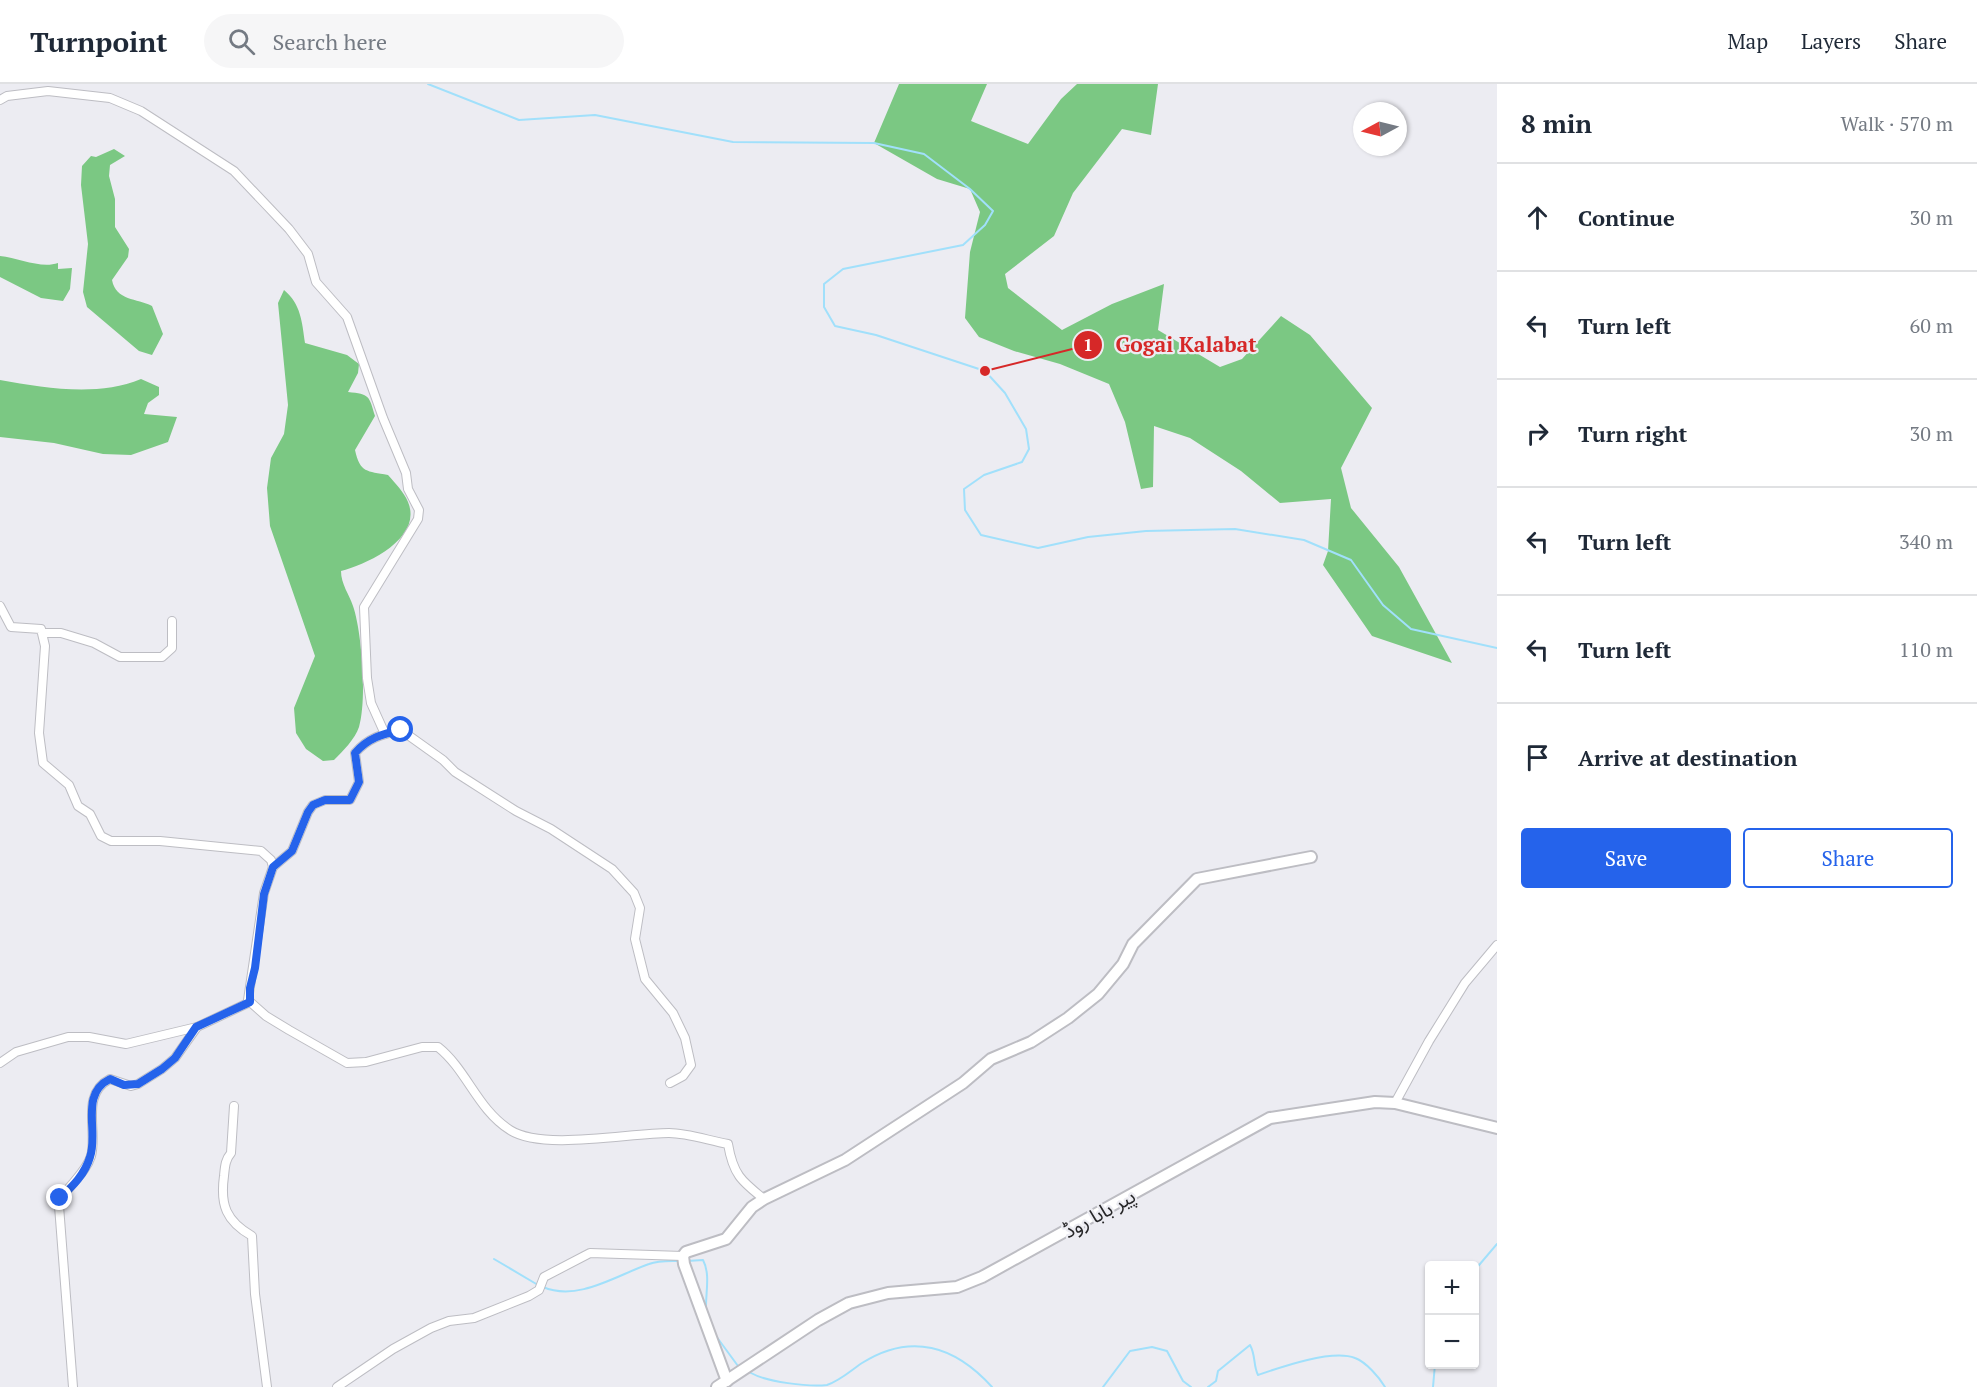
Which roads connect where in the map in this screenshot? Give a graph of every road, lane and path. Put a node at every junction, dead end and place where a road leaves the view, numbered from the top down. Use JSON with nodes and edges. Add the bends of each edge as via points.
{"nodes":[{"id":1,"x":0,"y":100,"type":"edge"},
{"id":2,"x":0,"y":606,"type":"edge"},
{"id":3,"x":172,"y":621,"type":"dead end"},
{"id":4,"x":43,"y":633,"type":"junction"},
{"id":5,"x":385,"y":734,"type":"junction"},
{"id":6,"x":1311,"y":857,"type":"dead end"},
{"id":7,"x":273,"y":867,"type":"junction"},
{"id":8,"x":1497,"y":945,"type":"edge"},
{"id":9,"x":250,"y":1002,"type":"junction"},
{"id":10,"x":196,"y":1027,"type":"junction"},
{"id":11,"x":0,"y":1063,"type":"edge"},
{"id":12,"x":670,"y":1083,"type":"dead end"},
{"id":13,"x":1395,"y":1103,"type":"junction"},
{"id":14,"x":234,"y":1106,"type":"dead end"},
{"id":15,"x":1497,"y":1128,"type":"edge"},
{"id":16,"x":764,"y":1199,"type":"junction"},
{"id":17,"x":683,"y":1257,"type":"junction"},
{"id":18,"x":727,"y":1381,"type":"junction"},
{"id":19,"x":73,"y":1387,"type":"edge"},
{"id":20,"x":267,"y":1387,"type":"edge"},
{"id":21,"x":337,"y":1387,"type":"edge"},
{"id":22,"x":717,"y":1387,"type":"edge"}],
"edges":[{"from":1,"to":5,"type":"street","via":[[48,91],[110,98],[141,111],[234,171],[289,229],[308,254],[316,282],[347,317],[406,473],[408,489],[420,510],[364,607],[370,703]]},
{"from":2,"to":4,"type":"street","via":[[11,627],[41,629]]},
{"from":3,"to":4,"type":"street","via":[[172,648],[162,657],[152,659],[120,657],[94,643],[61,633]]},
{"from":4,"to":7,"type":"street","via":[[39,733],[43,763],[69,785],[74,800],[90,814],[101,837],[111,841],[160,841],[261,851]]},
{"from":5,"to":7,"type":"street","via":[[364,743],[355,753],[359,782],[350,800],[325,800],[313,805],[292,851]]},
{"from":5,"to":12,"type":"street","via":[[401,730],[455,772],[612,869],[634,893],[640,908],[635,939],[645,979],[673,1013],[685,1038],[691,1065],[683,1076]]},
{"from":6,"to":16,"type":"street","via":[[1197,879],[1133,944],[1098,994],[1068,1018],[1031,1042],[991,1059],[963,1083],[845,1160]]},
{"from":7,"to":9,"type":"street","via":[[264,894]]},
{"from":8,"to":13,"type":"street","via":[[1428,1041]]},
{"from":9,"to":10,"type":"street"},
{"from":9,"to":16,"type":"street","via":[[347,1063],[438,1047],[453,1058],[486,1110],[510,1130],[534,1139],[671,1133],[728,1144],[731,1163],[740,1181]]},
{"from":10,"to":11,"type":"street","via":[[126,1044],[68,1037],[16,1052]]},
{"from":10,"to":19,"type":"street","via":[[175,1058],[162,1069],[131,1086],[110,1079],[96,1091],[91,1155],[79,1179],[60,1198],[59,1206]]},
{"from":13,"to":15,"type":"street","name":"پیر بابا روڈ"},
{"from":13,"to":18,"type":"street","name":"پیر بابا روڈ","via":[[1375,1102],[1270,1118],[982,1277],[957,1287],[888,1293],[849,1303]]},
{"from":14,"to":20,"type":"street","via":[[222,1202],[236,1227],[252,1236]]},
{"from":16,"to":17,"type":"street","via":[[752,1207],[726,1239],[687,1251]]},
{"from":17,"to":18,"type":"street"},
{"from":17,"to":21,"type":"street","via":[[590,1253],[544,1277],[539,1290],[497,1310],[431,1328],[393,1348]]},
{"from":18,"to":22,"type":"street","name":"پیر بابا روڈ"}]}
